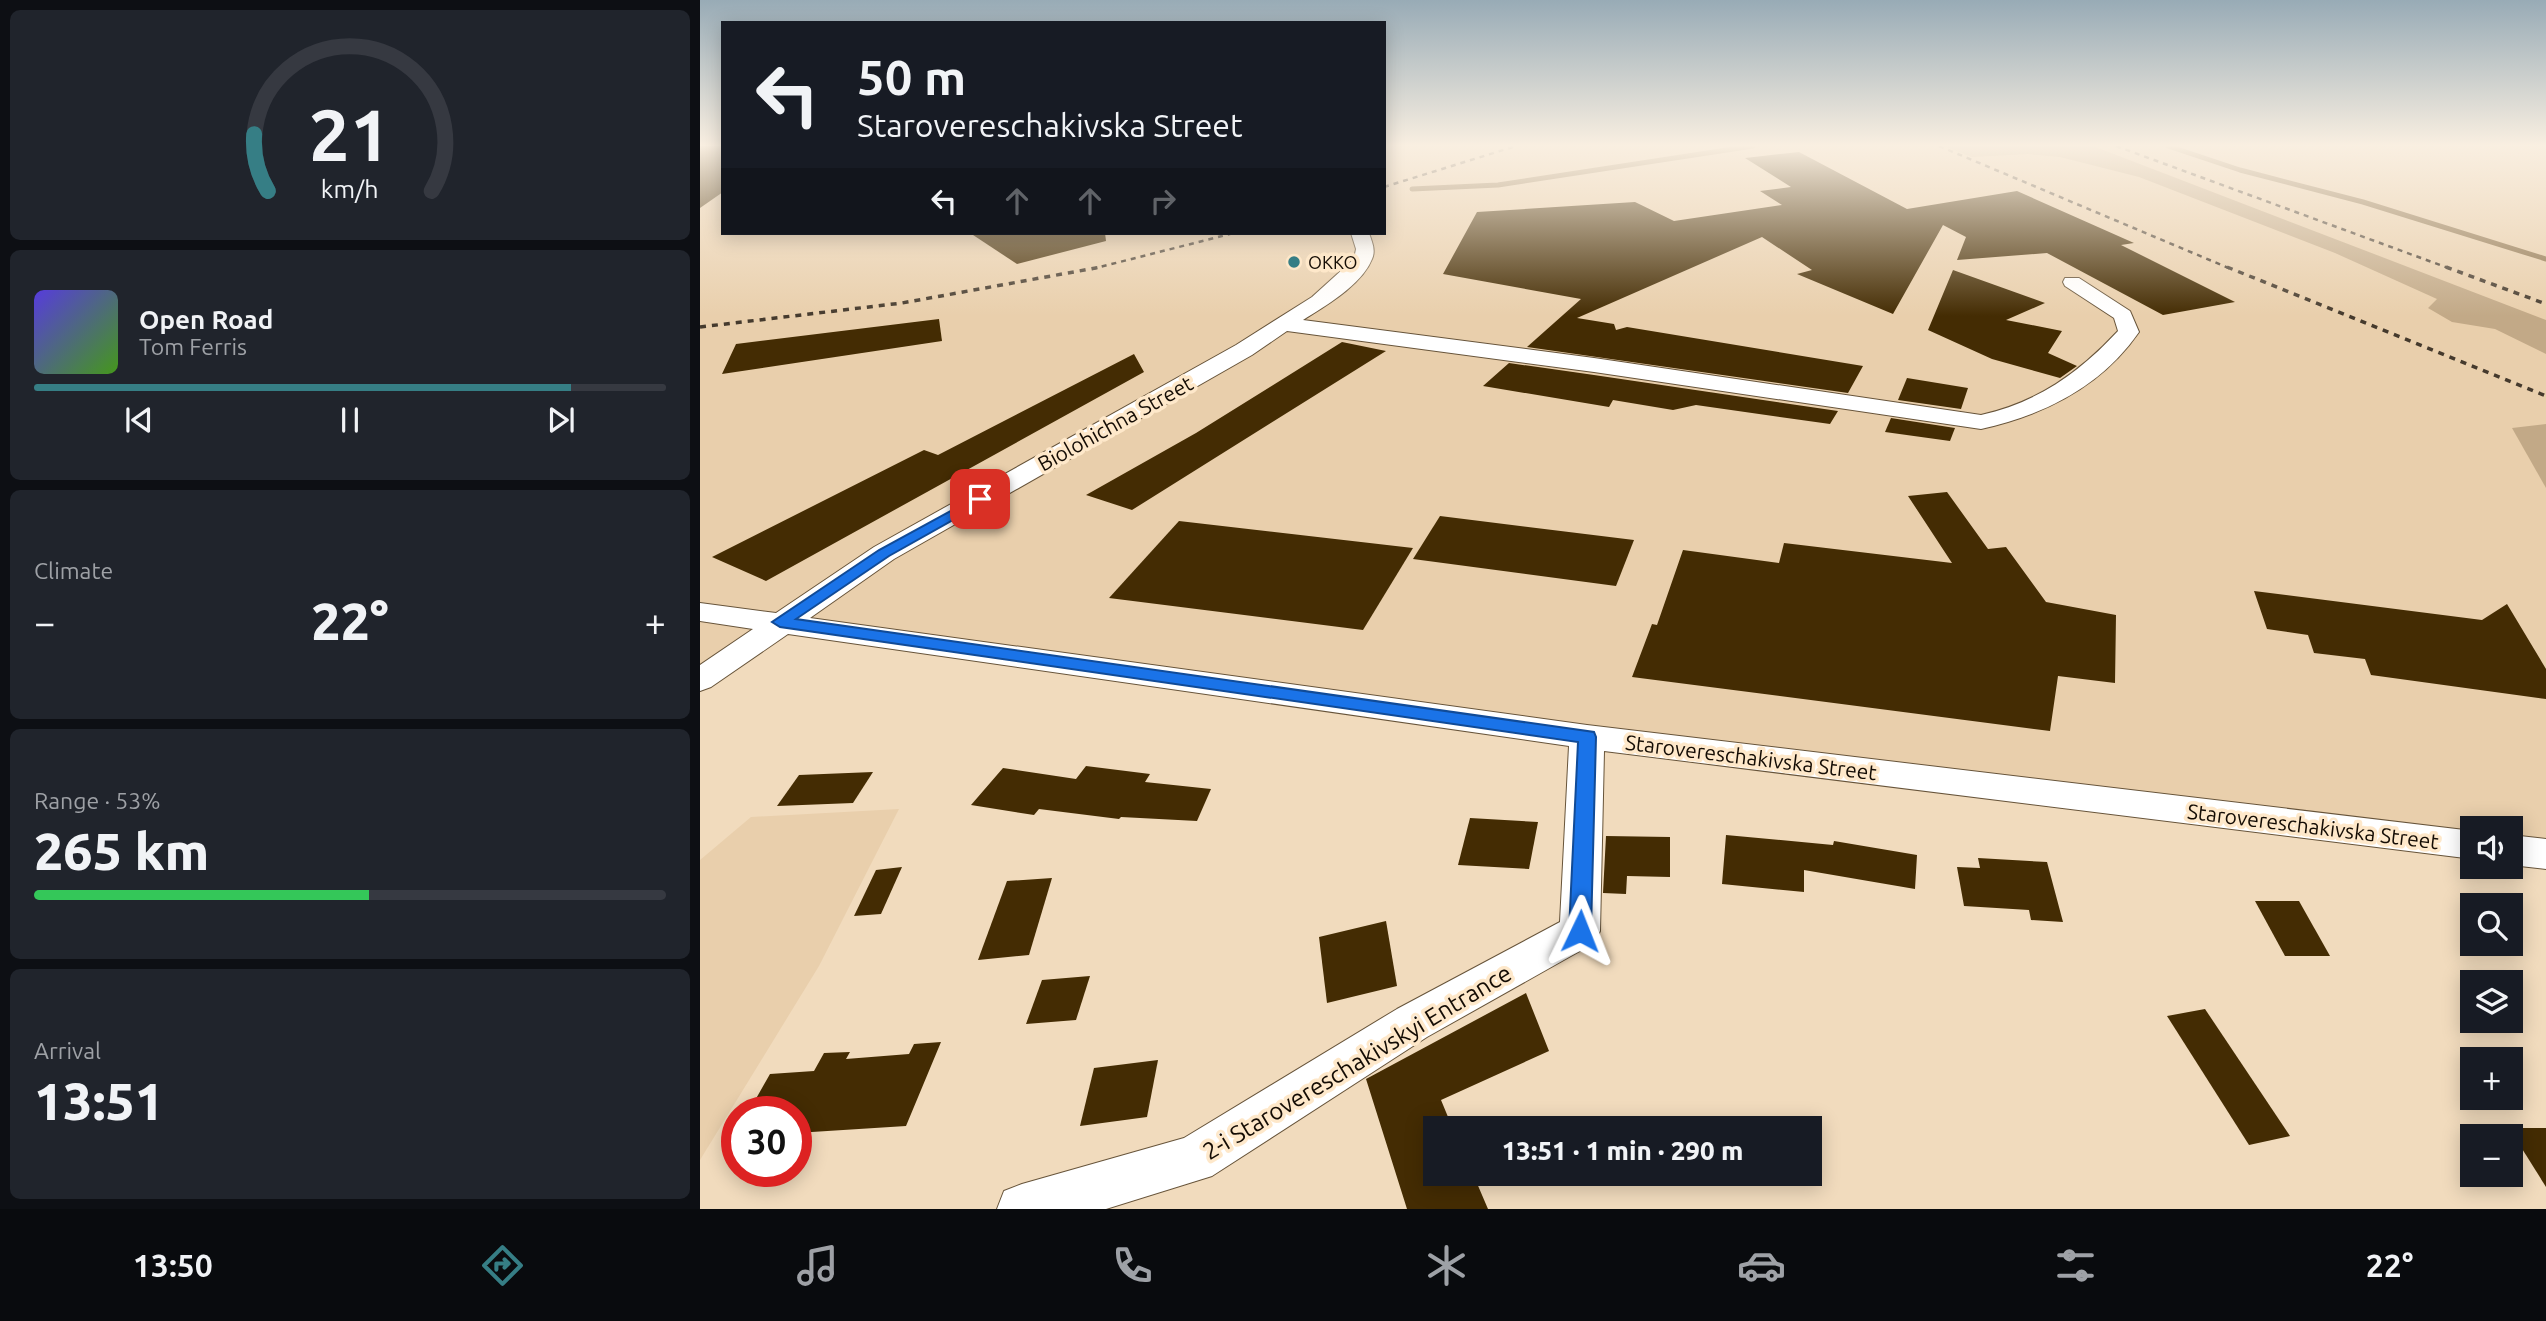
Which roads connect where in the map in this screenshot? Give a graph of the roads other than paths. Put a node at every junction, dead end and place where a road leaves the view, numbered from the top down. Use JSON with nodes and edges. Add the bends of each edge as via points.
{"nodes":[{"id":1,"x":1361,"y":235,"type":"edge"},
{"id":2,"x":2073,"y":282,"type":"dead end"},
{"id":3,"x":1283,"y":324,"type":"junction"},
{"id":4,"x":700,"y":612,"type":"edge"},
{"id":5,"x":780,"y":622,"type":"junction"},
{"id":6,"x":700,"y":680,"type":"edge"},
{"id":7,"x":1587,"y":737,"type":"junction"},
{"id":8,"x":2460,"y":843,"type":"edge"},
{"id":9,"x":2523,"y":851,"type":"edge"},
{"id":10,"x":2546,"y":854,"type":"edge"},
{"id":11,"x":1023,"y":1209,"type":"edge"}],
"edges":[{"from":1,"to":3,"type":"street","name":"Biolohichna Street","via":[[1365,249],[1356,270]]},
{"from":2,"to":3,"type":"street","via":[[2123,315],[2129,332],[2094,371],[2061,394],[2019,415],[1981,422]]},
{"from":3,"to":5,"type":"street","name":"Biolohichna Street","via":[[884,553]]},
{"from":4,"to":5,"type":"street","name":"Starovereschakivska Street"},
{"from":5,"to":6,"type":"street","name":"Biolohichna Street"},
{"from":5,"to":7,"type":"street","name":"Starovereschakivska Street"},
{"from":7,"to":8,"type":"street","name":"Starovereschakivska Street"},
{"from":7,"to":11,"type":"street","name":"2-i Starovereschakivskyi Entrance","via":[[1580,931],[1412,1023],[1195,1159]]},
{"from":9,"to":10,"type":"street"}]}
